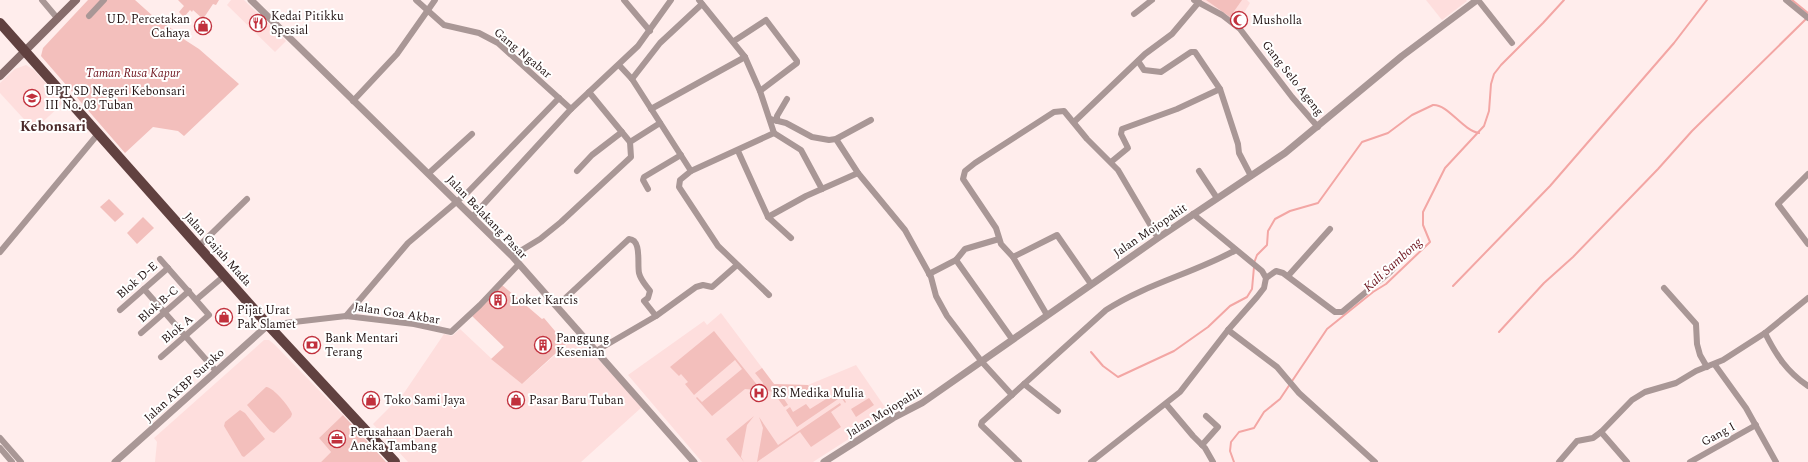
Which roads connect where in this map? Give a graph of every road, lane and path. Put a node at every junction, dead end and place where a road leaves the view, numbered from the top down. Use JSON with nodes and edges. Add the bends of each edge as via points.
{"nodes":[{"id":1,"x":42,"y":0,"type":"edge"},
{"id":2,"x":76,"y":0,"type":"edge"},
{"id":3,"x":104,"y":0,"type":"edge"},
{"id":4,"x":251,"y":0,"type":"edge"},
{"id":5,"x":416,"y":0,"type":"edge"},
{"id":6,"x":436,"y":0,"type":"edge"},
{"id":7,"x":624,"y":0,"type":"edge"},
{"id":8,"x":671,"y":0,"type":"edge"},
{"id":9,"x":1152,"y":0,"type":"edge"},
{"id":10,"x":1478,"y":0,"type":"edge"},
{"id":11,"x":1786,"y":0,"type":"edge"},
{"id":12,"x":1196,"y":1,"type":"edge"},
{"id":13,"x":700,"y":2,"type":"edge"},
{"id":14,"x":428,"y":12,"type":"junction"},
{"id":15,"x":1134,"y":14,"type":"dead end"},
{"id":16,"x":89,"y":16,"type":"dead end"},
{"id":17,"x":1806,"y":16,"type":"edge"},
{"id":18,"x":58,"y":20,"type":"junction"},
{"id":19,"x":0,"y":23,"type":"edge"},
{"id":20,"x":650,"y":31,"type":"junction"},
{"id":21,"x":734,"y":41,"type":"junction"},
{"id":22,"x":1512,"y":43,"type":"dead end"},
{"id":23,"x":24,"y":51,"type":"junction"},
{"id":24,"x":745,"y":57,"type":"junction"},
{"id":25,"x":1138,"y":61,"type":"junction"},
{"id":26,"x":619,"y":65,"type":"junction"},
{"id":27,"x":0,"y":76,"type":"edge"},
{"id":28,"x":632,"y":79,"type":"junction"},
{"id":29,"x":1220,"y":89,"type":"junction"},
{"id":30,"x":760,"y":91,"type":"junction"},
{"id":31,"x":589,"y":92,"type":"junction"},
{"id":32,"x":559,"y":98,"type":"junction"},
{"id":33,"x":787,"y":99,"type":"dead end"},
{"id":34,"x":353,"y":101,"type":"junction"},
{"id":35,"x":571,"y":109,"type":"junction"},
{"id":36,"x":651,"y":109,"type":"junction"},
{"id":37,"x":770,"y":119,"type":"junction"},
{"id":38,"x":871,"y":120,"type":"dead end"},
{"id":39,"x":777,"y":121,"type":"junction"},
{"id":40,"x":1074,"y":122,"type":"junction"},
{"id":41,"x":660,"y":123,"type":"junction"},
{"id":42,"x":1318,"y":127,"type":"junction"},
{"id":43,"x":622,"y":132,"type":"junction"},
{"id":44,"x":774,"y":133,"type":"junction"},
{"id":45,"x":98,"y":134,"type":"junction"},
{"id":46,"x":472,"y":134,"type":"dead end"},
{"id":47,"x":836,"y":139,"type":"junction"},
{"id":48,"x":630,"y":142,"type":"junction"},
{"id":49,"x":738,"y":151,"type":"junction"},
{"id":50,"x":681,"y":155,"type":"junction"},
{"id":51,"x":1111,"y":162,"type":"junction"},
{"id":52,"x":691,"y":171,"type":"junction"},
{"id":53,"x":1199,"y":171,"type":"dead end"},
{"id":54,"x":577,"y":172,"type":"dead end"},
{"id":55,"x":429,"y":173,"type":"junction"},
{"id":56,"x":858,"y":173,"type":"junction"},
{"id":57,"x":1808,"y":174,"type":"edge"},
{"id":58,"x":1251,"y":176,"type":"junction"},
{"id":59,"x":648,"y":189,"type":"dead end"},
{"id":60,"x":822,"y":189,"type":"junction"},
{"id":61,"x":1217,"y":198,"type":"junction"},
{"id":62,"x":247,"y":199,"type":"dead end"},
{"id":63,"x":457,"y":200,"type":"junction"},
{"id":64,"x":1193,"y":214,"type":"junction"},
{"id":65,"x":473,"y":216,"type":"junction"},
{"id":66,"x":768,"y":217,"type":"junction"},
{"id":67,"x":1330,"y":229,"type":"dead end"},
{"id":68,"x":792,"y":238,"type":"dead end"},
{"id":69,"x":1158,"y":238,"type":"junction"},
{"id":70,"x":999,"y":239,"type":"junction"},
{"id":71,"x":1808,"y":244,"type":"edge"},
{"id":72,"x":198,"y":246,"type":"junction"},
{"id":73,"x":1236,"y":250,"type":"junction"},
{"id":74,"x":0,"y":252,"type":"edge"},
{"id":75,"x":1407,"y":252,"type":"dead end"},
{"id":76,"x":512,"y":256,"type":"junction"},
{"id":77,"x":1013,"y":257,"type":"junction"},
{"id":78,"x":160,"y":259,"type":"dead end"},
{"id":79,"x":956,"y":260,"type":"junction"},
{"id":80,"x":518,"y":264,"type":"junction"},
{"id":81,"x":737,"y":264,"type":"junction"},
{"id":82,"x":168,"y":268,"type":"junction"},
{"id":83,"x":929,"y":274,"type":"junction"},
{"id":84,"x":224,"y":276,"type":"junction"},
{"id":85,"x":1288,"y":276,"type":"junction"},
{"id":86,"x":1266,"y":278,"type":"junction"},
{"id":87,"x":1091,"y":284,"type":"junction"},
{"id":88,"x":1664,"y":288,"type":"dead end"},
{"id":89,"x":144,"y":289,"type":"junction"},
{"id":90,"x":189,"y":291,"type":"junction"},
{"id":91,"x":769,"y":295,"type":"dead end"},
{"id":92,"x":1808,"y":298,"type":"edge"},
{"id":93,"x":197,"y":299,"type":"junction"},
{"id":94,"x":557,"y":306,"type":"junction"},
{"id":95,"x":120,"y":310,"type":"dead end"},
{"id":96,"x":164,"y":313,"type":"junction"},
{"id":97,"x":1047,"y":315,"type":"junction"},
{"id":98,"x":346,"y":316,"type":"junction"},
{"id":99,"x":656,"y":316,"type":"junction"},
{"id":100,"x":268,"y":325,"type":"junction"},
{"id":101,"x":1228,"y":330,"type":"junction"},
{"id":102,"x":1765,"y":333,"type":"junction"},
{"id":103,"x":141,"y":334,"type":"dead end"},
{"id":104,"x":185,"y":336,"type":"junction"},
{"id":105,"x":1012,"y":339,"type":"junction"},
{"id":106,"x":596,"y":351,"type":"junction"},
{"id":107,"x":161,"y":357,"type":"dead end"},
{"id":108,"x":982,"y":362,"type":"junction"},
{"id":109,"x":1715,"y":365,"type":"junction"},
{"id":110,"x":1707,"y":366,"type":"junction"},
{"id":111,"x":216,"y":371,"type":"junction"},
{"id":112,"x":1024,"y":384,"type":"junction"},
{"id":113,"x":1808,"y":386,"type":"edge"},
{"id":114,"x":1012,"y":395,"type":"junction"},
{"id":115,"x":1166,"y":404,"type":"junction"},
{"id":116,"x":1058,"y":411,"type":"dead end"},
{"id":117,"x":1206,"y":416,"type":"dead end"},
{"id":118,"x":1756,"y":425,"type":"junction"},
{"id":119,"x":1601,"y":432,"type":"junction"},
{"id":120,"x":0,"y":438,"type":"edge"},
{"id":121,"x":1202,"y":445,"type":"junction"},
{"id":122,"x":0,"y":448,"type":"edge"},
{"id":123,"x":8,"y":452,"type":"junction"},
{"id":124,"x":0,"y":459,"type":"edge"},
{"id":125,"x":12,"y":462,"type":"edge"},
{"id":126,"x":21,"y":462,"type":"edge"},
{"id":127,"x":115,"y":462,"type":"edge"},
{"id":128,"x":395,"y":462,"type":"edge"},
{"id":129,"x":694,"y":462,"type":"edge"},
{"id":130,"x":824,"y":462,"type":"edge"},
{"id":131,"x":1019,"y":462,"type":"edge"},
{"id":132,"x":1091,"y":462,"type":"edge"},
{"id":133,"x":1213,"y":462,"type":"edge"},
{"id":134,"x":1375,"y":462,"type":"edge"},
{"id":135,"x":1559,"y":462,"type":"edge"},
{"id":136,"x":1627,"y":462,"type":"edge"},
{"id":137,"x":1690,"y":462,"type":"edge"},
{"id":138,"x":1776,"y":462,"type":"edge"}],
"edges":[{"from":1,"to":18,"type":"street"},
{"from":2,"to":18,"type":"main road"},
{"from":3,"to":16,"type":"street"},
{"from":4,"to":34,"type":"street","name":"Jalan Belakang Pasar"},
{"from":5,"to":14,"type":"street","name":"Gang Ngabar"},
{"from":6,"to":14,"type":"street"},
{"from":7,"to":20,"type":"street"},
{"from":8,"to":20,"type":"street"},
{"from":9,"to":15,"type":"street"},
{"from":10,"to":22,"type":"street"},
{"from":10,"to":42,"type":"street","name":"Jalan Mojopahit","via":[[1402,56]]},
{"from":11,"to":17,"type":"street"},
{"from":12,"to":25,"type":"street","via":[[1172,34]]},
{"from":12,"to":42,"type":"street","name":"Gang Selo Ageng","via":[[1222,15],[1240,29]]},
{"from":13,"to":21,"type":"street"},
{"from":13,"to":28,"type":"street","via":[[660,42]]},
{"from":14,"to":32,"type":"street","name":"Gang Ngabar","via":[[448,27],[488,36]]},
{"from":14,"to":34,"type":"street","via":[[397,54]]},
{"from":18,"to":23,"type":"main road"},
{"from":19,"to":23,"type":"highway","name":"Jalan Gajah Mada"},
{"from":20,"to":26,"type":"street"},
{"from":21,"to":24,"type":"street"},
{"from":21,"to":30,"type":"street","via":[[766,20],[797,61]]},
{"from":23,"to":27,"type":"main road"},
{"from":23,"to":45,"type":"highway","name":"Jalan Gajah Mada"},
{"from":24,"to":30,"type":"street"},
{"from":24,"to":36,"type":"street"},
{"from":25,"to":29,"type":"street","via":[[1144,70],[1161,72],[1191,52],[1195,52]]},
{"from":25,"to":40,"type":"street"},
{"from":26,"to":28,"type":"street"},
{"from":26,"to":31,"type":"street"},
{"from":28,"to":36,"type":"street"},
{"from":29,"to":51,"type":"street","via":[[1177,109],[1122,129],[1121,134],[1128,148]]},
{"from":29,"to":58,"type":"street","via":[[1239,153]]},
{"from":30,"to":37,"type":"street"},
{"from":31,"to":35,"type":"street"},
{"from":31,"to":43,"type":"street"},
{"from":32,"to":35,"type":"street","name":"Gang Ngabar"},
{"from":32,"to":63,"type":"street","via":[[467,193]]},
{"from":33,"to":39,"type":"street","via":[[777,116]]},
{"from":34,"to":55,"type":"street","name":"Jalan Belakang Pasar"},
{"from":35,"to":65,"type":"street"},
{"from":36,"to":41,"type":"street"},
{"from":37,"to":39,"type":"street"},
{"from":37,"to":44,"type":"street"},
{"from":38,"to":47,"type":"street"},
{"from":39,"to":47,"type":"street","via":[[820,140]]},
{"from":40,"to":51,"type":"street","via":[[1087,139]]},
{"from":40,"to":70,"type":"street","via":[[1064,111],[1054,112],[965,171],[963,179],[996,228]]},
{"from":41,"to":48,"type":"street"},
{"from":41,"to":50,"type":"street"},
{"from":42,"to":58,"type":"street","name":"Jalan Mojopahit"},
{"from":43,"to":48,"type":"street"},
{"from":43,"to":54,"type":"street","via":[[592,155]]},
{"from":44,"to":49,"type":"street"},
{"from":44,"to":60,"type":"street","via":[[801,150]]},
{"from":45,"to":72,"type":"highway","name":"Jalan Gajah Mada"},
{"from":45,"to":74,"type":"street"},
{"from":46,"to":55,"type":"street"},
{"from":47,"to":56,"type":"street"},
{"from":48,"to":76,"type":"street","via":[[631,157],[561,222]]},
{"from":49,"to":52,"type":"street"},
{"from":49,"to":66,"type":"street"},
{"from":50,"to":52,"type":"street"},
{"from":50,"to":59,"type":"street","via":[[644,177]]},
{"from":51,"to":69,"type":"street"},
{"from":52,"to":81,"type":"street","via":[[680,180],[679,187],[714,241]]},
{"from":53,"to":61,"type":"street"},
{"from":55,"to":63,"type":"street","name":"Jalan Belakang Pasar"},
{"from":56,"to":60,"type":"street"},
{"from":56,"to":83,"type":"street","via":[[897,219]]},
{"from":57,"to":71,"type":"street","via":[[1778,204]]},
{"from":58,"to":61,"type":"street","name":"Jalan Mojopahit"},
{"from":60,"to":66,"type":"street"},
{"from":61,"to":64,"type":"street","name":"Jalan Mojopahit"},
{"from":62,"to":72,"type":"street"},
{"from":63,"to":65,"type":"street","name":"Jalan Belakang Pasar"},
{"from":63,"to":98,"type":"street","via":[[408,243]]},
{"from":64,"to":69,"type":"street","name":"Jalan Mojopahit"},
{"from":64,"to":73,"type":"street"},
{"from":65,"to":76,"type":"street","name":"Jalan Belakang Pasar"},
{"from":66,"to":68,"type":"street"},
{"from":67,"to":85,"type":"street"},
{"from":69,"to":87,"type":"street","name":"Jalan Mojopahit"},
{"from":70,"to":77,"type":"street"},
{"from":70,"to":79,"type":"street","via":[[965,249]]},
{"from":72,"to":84,"type":"highway","name":"Jalan Gajah Mada"},
{"from":73,"to":86,"type":"street","via":[[1262,271]]},
{"from":73,"to":112,"type":"street","via":[[1118,303],[1100,315]]},
{"from":75,"to":85,"type":"street","via":[[1390,272],[1342,312],[1335,312]]},
{"from":76,"to":80,"type":"street","name":"Jalan Belakang Pasar"},
{"from":77,"to":87,"type":"street","via":[[1057,235]]},
{"from":77,"to":97,"type":"street"},
{"from":78,"to":82,"type":"street"},
{"from":79,"to":83,"type":"street"},
{"from":79,"to":105,"type":"street"},
{"from":80,"to":94,"type":"street","name":"Jalan Belakang Pasar"},
{"from":80,"to":98,"type":"street","name":"Jalan Goa Akbar","via":[[451,332],[414,324]]},
{"from":81,"to":91,"type":"street"},
{"from":81,"to":99,"type":"street","via":[[712,287],[696,287]]},
{"from":82,"to":89,"type":"street","name":"Blok D-E"},
{"from":82,"to":90,"type":"street"},
{"from":83,"to":108,"type":"street","via":[[936,296],[947,316]]},
{"from":84,"to":93,"type":"street"},
{"from":84,"to":100,"type":"highway","name":"Jalan Gajah Mada"},
{"from":85,"to":86,"type":"street","via":[[1276,271]]},
{"from":86,"to":101,"type":"street","via":[[1260,293]]},
{"from":87,"to":97,"type":"street","name":"Jalan Mojopahit"},
{"from":88,"to":110,"type":"street","via":[[1696,324],[1697,344]]},
{"from":89,"to":95,"type":"street","name":"Blok D-E"},
{"from":89,"to":96,"type":"street"},
{"from":90,"to":93,"type":"street"},
{"from":90,"to":96,"type":"street","name":"Blok B-C"},
{"from":92,"to":102,"type":"street"},
{"from":93,"to":104,"type":"street","name":"Blok A","via":[[209,313],[207,318]]},
{"from":94,"to":99,"type":"street","via":[[632,239],[638,248],[642,282],[650,292],[644,301]]},
{"from":94,"to":106,"type":"street","name":"Jalan Belakang Pasar"},
{"from":96,"to":103,"type":"street","name":"Blok B-C"},
{"from":96,"to":104,"type":"street"},
{"from":97,"to":105,"type":"street","name":"Jalan Mojopahit"},
{"from":98,"to":100,"type":"street","name":"Jalan Goa Akbar"},
{"from":99,"to":106,"type":"street"},
{"from":100,"to":111,"type":"street","name":"Jalan AKBP Suroko"},
{"from":100,"to":128,"type":"highway","name":"Jalan Gajah Mada"},
{"from":101,"to":115,"type":"street","via":[[1180,392]]},
{"from":101,"to":134,"type":"street","via":[[1278,367],[1295,389]]},
{"from":102,"to":109,"type":"street"},
{"from":102,"to":113,"type":"street","via":[[1785,367]]},
{"from":104,"to":107,"type":"street","name":"Blok A"},
{"from":104,"to":111,"type":"street"},
{"from":105,"to":108,"type":"street","name":"Jalan Mojopahit"},
{"from":106,"to":129,"type":"street","name":"Jalan Belakang Pasar"},
{"from":108,"to":114,"type":"street"},
{"from":108,"to":130,"type":"street","name":"Jalan Mojopahit","via":[[922,403],[893,418]]},
{"from":109,"to":110,"type":"street"},
{"from":109,"to":118,"type":"street"},
{"from":110,"to":119,"type":"street","via":[[1676,383],[1646,392],[1632,400]]},
{"from":111,"to":127,"type":"street","name":"Jalan AKBP Suroko"},
{"from":112,"to":114,"type":"street"},
{"from":112,"to":116,"type":"street"},
{"from":114,"to":131,"type":"street","via":[[981,423]]},
{"from":115,"to":121,"type":"street"},
{"from":115,"to":132,"type":"street"},
{"from":117,"to":121,"type":"street","via":[[1218,427]]},
{"from":118,"to":137,"type":"street","name":"Gang I"},
{"from":118,"to":138,"type":"street"},
{"from":119,"to":135,"type":"street","via":[[1593,438],[1577,441]]},
{"from":119,"to":136,"type":"street"},
{"from":120,"to":123,"type":"street"},
{"from":121,"to":133,"type":"street"},
{"from":122,"to":123,"type":"street"},
{"from":123,"to":124,"type":"street"},
{"from":123,"to":125,"type":"street"},
{"from":123,"to":126,"type":"street"}]}
